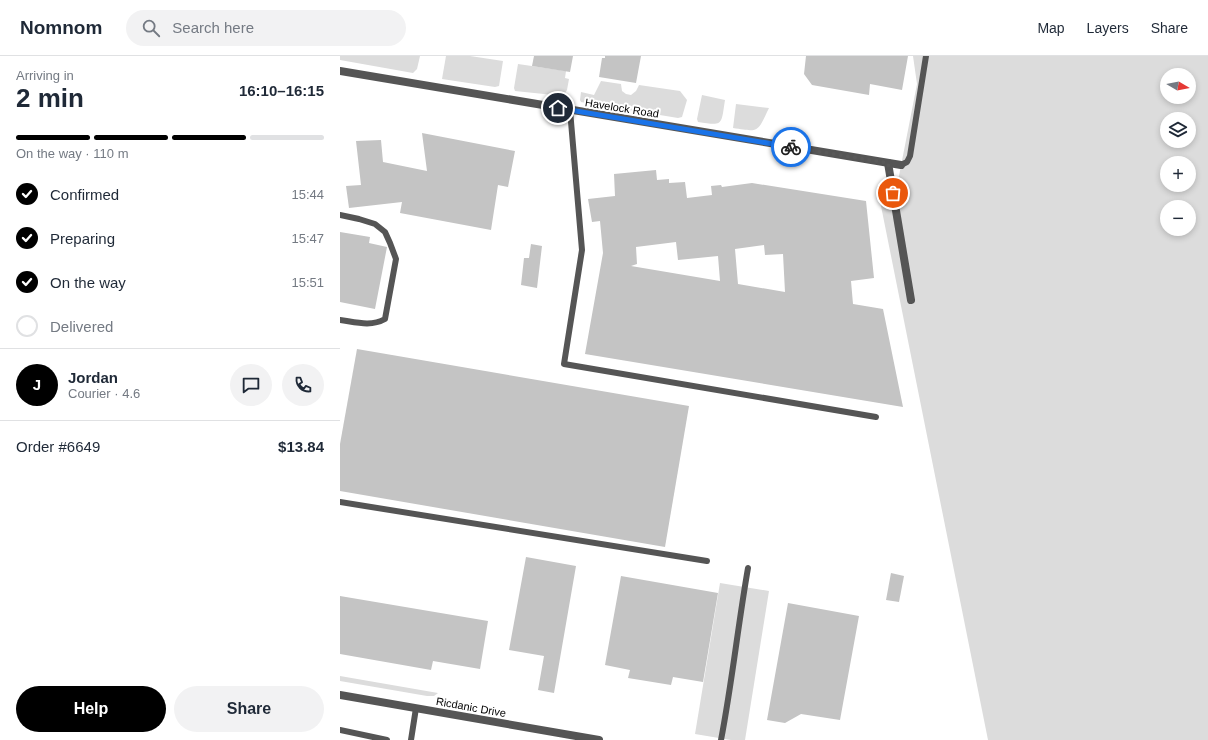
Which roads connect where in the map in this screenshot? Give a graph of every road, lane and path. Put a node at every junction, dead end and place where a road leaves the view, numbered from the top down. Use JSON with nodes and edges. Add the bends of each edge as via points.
{"nodes":[{"id":1,"x":926,"y":56,"type":"edge"},
{"id":2,"x":340,"y":71,"type":"edge"},
{"id":3,"x":570,"y":110,"type":"junction"},
{"id":4,"x":888,"y":163,"type":"junction"},
{"id":5,"x":901,"y":165,"type":"joint"},
{"id":6,"x":340,"y":215,"type":"edge"},
{"id":7,"x":911,"y":300,"type":"dead end"},
{"id":8,"x":340,"y":320,"type":"edge"},
{"id":9,"x":876,"y":417,"type":"dead end"},
{"id":10,"x":340,"y":502,"type":"edge"},
{"id":11,"x":707,"y":560,"type":"dead end"},
{"id":12,"x":748,"y":568,"type":"dead end"},
{"id":13,"x":340,"y":695,"type":"edge"},
{"id":14,"x":416,"y":708,"type":"junction"},
{"id":15,"x":340,"y":730,"type":"edge"},
{"id":16,"x":387,"y":740,"type":"edge"},
{"id":17,"x":411,"y":740,"type":"edge"},
{"id":18,"x":599,"y":740,"type":"edge"},
{"id":19,"x":721,"y":740,"type":"edge"}],
"edges":[{"from":1,"to":5,"type":"lane","via":[[910,156],[907,162]]},
{"from":2,"to":3,"type":"street","name":"Havelock Road"},
{"from":3,"to":4,"type":"street","name":"Havelock Road"},
{"from":3,"to":9,"type":"lane","via":[[582,250],[564,364]]},
{"from":4,"to":5,"type":"street","name":"Havelock Road"},
{"from":4,"to":7,"type":"street"},
{"from":6,"to":8,"type":"lane","via":[[375,224],[385,232],[396,259],[385,319],[371,324]]},
{"from":10,"to":11,"type":"lane"},
{"from":12,"to":19,"type":"lane"},
{"from":13,"to":14,"type":"street","name":"Ricdanic Drive"},
{"from":14,"to":17,"type":"lane"},
{"from":14,"to":18,"type":"street","name":"Ricdanic Drive"},
{"from":15,"to":16,"type":"lane"}]}
